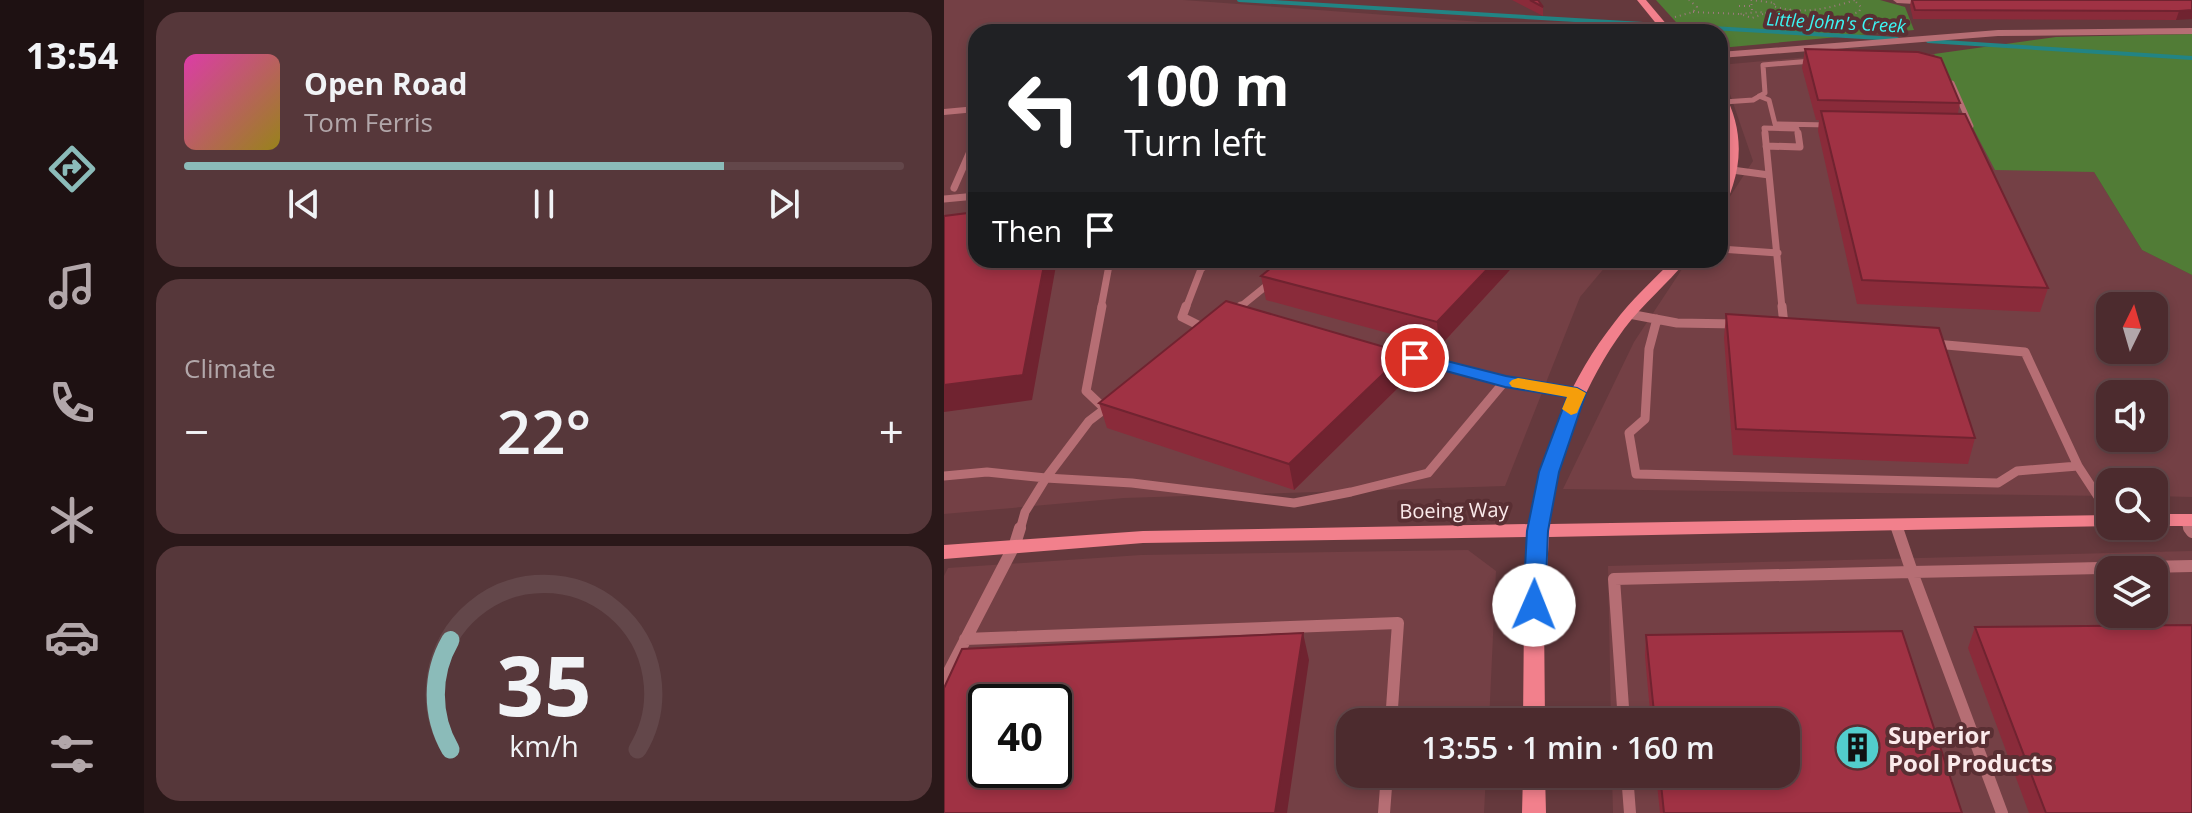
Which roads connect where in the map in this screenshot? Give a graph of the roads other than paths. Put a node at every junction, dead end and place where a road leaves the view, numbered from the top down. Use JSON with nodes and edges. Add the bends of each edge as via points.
{"nodes":[{"id":1,"x":1641,"y":0,"type":"edge"},
{"id":2,"x":1898,"y":1,"type":"edge"},
{"id":3,"x":1948,"y":3,"type":"edge"},
{"id":4,"x":1661,"y":24,"type":"edge"},
{"id":5,"x":2192,"y":31,"type":"edge"},
{"id":6,"x":1728,"y":54,"type":"edge"},
{"id":7,"x":1818,"y":61,"type":"edge"},
{"id":8,"x":1948,"y":75,"type":"edge"},
{"id":9,"x":1759,"y":96,"type":"junction"},
{"id":10,"x":1728,"y":99,"type":"edge"},
{"id":11,"x":968,"y":110,"type":"edge"},
{"id":12,"x":944,"y":112,"type":"edge"},
{"id":13,"x":1841,"y":126,"type":"edge"},
{"id":14,"x":1728,"y":127,"type":"edge"},
{"id":15,"x":1950,"y":129,"type":"edge"},
{"id":16,"x":1766,"y":146,"type":"junction"},
{"id":17,"x":968,"y":156,"type":"edge"},
{"id":18,"x":1732,"y":170,"type":"junction"},
{"id":19,"x":1769,"y":175,"type":"junction"},
{"id":20,"x":1728,"y":181,"type":"edge"},
{"id":21,"x":954,"y":188,"type":"dead end"},
{"id":22,"x":968,"y":197,"type":"edge"},
{"id":23,"x":944,"y":199,"type":"edge"},
{"id":24,"x":1728,"y":250,"type":"edge"},
{"id":25,"x":1778,"y":253,"type":"junction"},
{"id":26,"x":1109,"y":268,"type":"edge"},
{"id":27,"x":1202,"y":268,"type":"edge"},
{"id":28,"x":1672,"y":268,"type":"edge"},
{"id":29,"x":1278,"y":277,"type":"edge"},
{"id":30,"x":1250,"y":314,"type":"edge"},
{"id":31,"x":1629,"y":314,"type":"junction"},
{"id":32,"x":1657,"y":319,"type":"junction"},
{"id":33,"x":1222,"y":320,"type":"junction"},
{"id":34,"x":1754,"y":324,"type":"edge"},
{"id":35,"x":1770,"y":325,"type":"edge"},
{"id":36,"x":1786,"y":325,"type":"junction"},
{"id":37,"x":1799,"y":331,"type":"edge"},
{"id":38,"x":1198,"y":339,"type":"edge"},
{"id":39,"x":1924,"y":344,"type":"edge"},
{"id":40,"x":1385,"y":350,"type":"edge"},
{"id":41,"x":1505,"y":381,"type":"junction"},
{"id":42,"x":1577,"y":393,"type":"junction"},
{"id":43,"x":1116,"y":400,"type":"edge"},
{"id":44,"x":1105,"y":409,"type":"junction"},
{"id":45,"x":2078,"y":466,"type":"junction"},
{"id":46,"x":944,"y":476,"type":"edge"},
{"id":47,"x":1046,"y":478,"type":"junction"},
{"id":48,"x":2096,"y":494,"type":"edge"},
{"id":49,"x":2096,"y":521,"type":"edge"},
{"id":50,"x":2168,"y":522,"type":"edge"},
{"id":51,"x":2189,"y":524,"type":"edge"},
{"id":52,"x":1896,"y":525,"type":"junction"},
{"id":53,"x":1538,"y":531,"type":"junction"},
{"id":54,"x":1015,"y":544,"type":"junction"},
{"id":55,"x":944,"y":552,"type":"edge"},
{"id":56,"x":2192,"y":566,"type":"edge"},
{"id":57,"x":1912,"y":572,"type":"junction"},
{"id":58,"x":965,"y":639,"type":"junction"},
{"id":59,"x":944,"y":681,"type":"edge"},
{"id":60,"x":1392,"y":708,"type":"edge"},
{"id":61,"x":1534,"y":708,"type":"edge"},
{"id":62,"x":1623,"y":708,"type":"edge"},
{"id":63,"x":1386,"y":788,"type":"edge"},
{"id":64,"x":1534,"y":788,"type":"edge"},
{"id":65,"x":1628,"y":788,"type":"edge"},
{"id":66,"x":1384,"y":813,"type":"edge"},
{"id":67,"x":1534,"y":813,"type":"edge"},
{"id":68,"x":1630,"y":813,"type":"edge"},
{"id":69,"x":2002,"y":813,"type":"edge"}],
"edges":[{"from":1,"to":4,"type":"street"},
{"from":2,"to":3,"type":"street"},
{"from":5,"to":6,"type":"street","via":[[1950,36]]},
{"from":7,"to":9,"type":"lane","via":[[1763,65],[1765,93]]},
{"from":8,"to":15,"type":"lane","via":[[1971,126]]},
{"from":9,"to":10,"type":"lane"},
{"from":9,"to":13,"type":"lane","via":[[1769,100],[1775,124]]},
{"from":11,"to":12,"type":"street"},
{"from":14,"to":18,"type":"street","via":[[1734,138]]},
{"from":16,"to":16,"type":"lane","via":[[1764,128],[1797,129],[1800,147]]},
{"from":16,"to":19,"type":"lane"},
{"from":17,"to":21,"type":"lane"},
{"from":18,"to":19,"type":"lane"},
{"from":18,"to":20,"type":"street"},
{"from":19,"to":25,"type":"lane"},
{"from":22,"to":23,"type":"lane"},
{"from":24,"to":25,"type":"lane"},
{"from":25,"to":36,"type":"lane"},
{"from":26,"to":44,"type":"lane","via":[[1086,391]]},
{"from":27,"to":33,"type":"lane","via":[[1182,317]]},
{"from":28,"to":31,"type":"street"},
{"from":29,"to":33,"type":"lane"},
{"from":30,"to":33,"type":"lane"},
{"from":31,"to":32,"type":"lane"},
{"from":31,"to":42,"type":"street"},
{"from":32,"to":34,"type":"lane"},
{"from":32,"to":45,"type":"lane","via":[[1649,349],[1645,419],[1629,433],[1636,474],[1998,483],[2017,471]]},
{"from":33,"to":38,"type":"lane"},
{"from":35,"to":36,"type":"lane"},
{"from":36,"to":37,"type":"lane"},
{"from":39,"to":45,"type":"lane","via":[[2025,352]]},
{"from":40,"to":41,"type":"lane"},
{"from":41,"to":42,"type":"lane"},
{"from":41,"to":47,"type":"lane","via":[[1428,473],[1351,492],[1294,503]]},
{"from":42,"to":53,"type":"street","via":[[1549,472]]},
{"from":43,"to":44,"type":"lane"},
{"from":44,"to":47,"type":"lane","via":[[1089,421]]},
{"from":45,"to":48,"type":"lane"},
{"from":46,"to":47,"type":"lane","via":[[987,472]]},
{"from":47,"to":54,"type":"lane","via":[[1025,512]]},
{"from":49,"to":52,"type":"street","name":"Boeing Way"},
{"from":50,"to":51,"type":"street"},
{"from":52,"to":53,"type":"street","name":"Boeing Way"},
{"from":52,"to":57,"type":"lane"},
{"from":53,"to":54,"type":"street","name":"Boeing Way"},
{"from":53,"to":61,"type":"street"},
{"from":54,"to":55,"type":"street","name":"Boeing Way"},
{"from":54,"to":58,"type":"lane"},
{"from":56,"to":57,"type":"lane"},
{"from":57,"to":62,"type":"lane","via":[[1614,579]]},
{"from":57,"to":69,"type":"lane"},
{"from":58,"to":59,"type":"lane"},
{"from":58,"to":60,"type":"lane","via":[[1398,623]]},
{"from":63,"to":66,"type":"lane"},
{"from":64,"to":67,"type":"street"},
{"from":65,"to":68,"type":"lane"}]}
